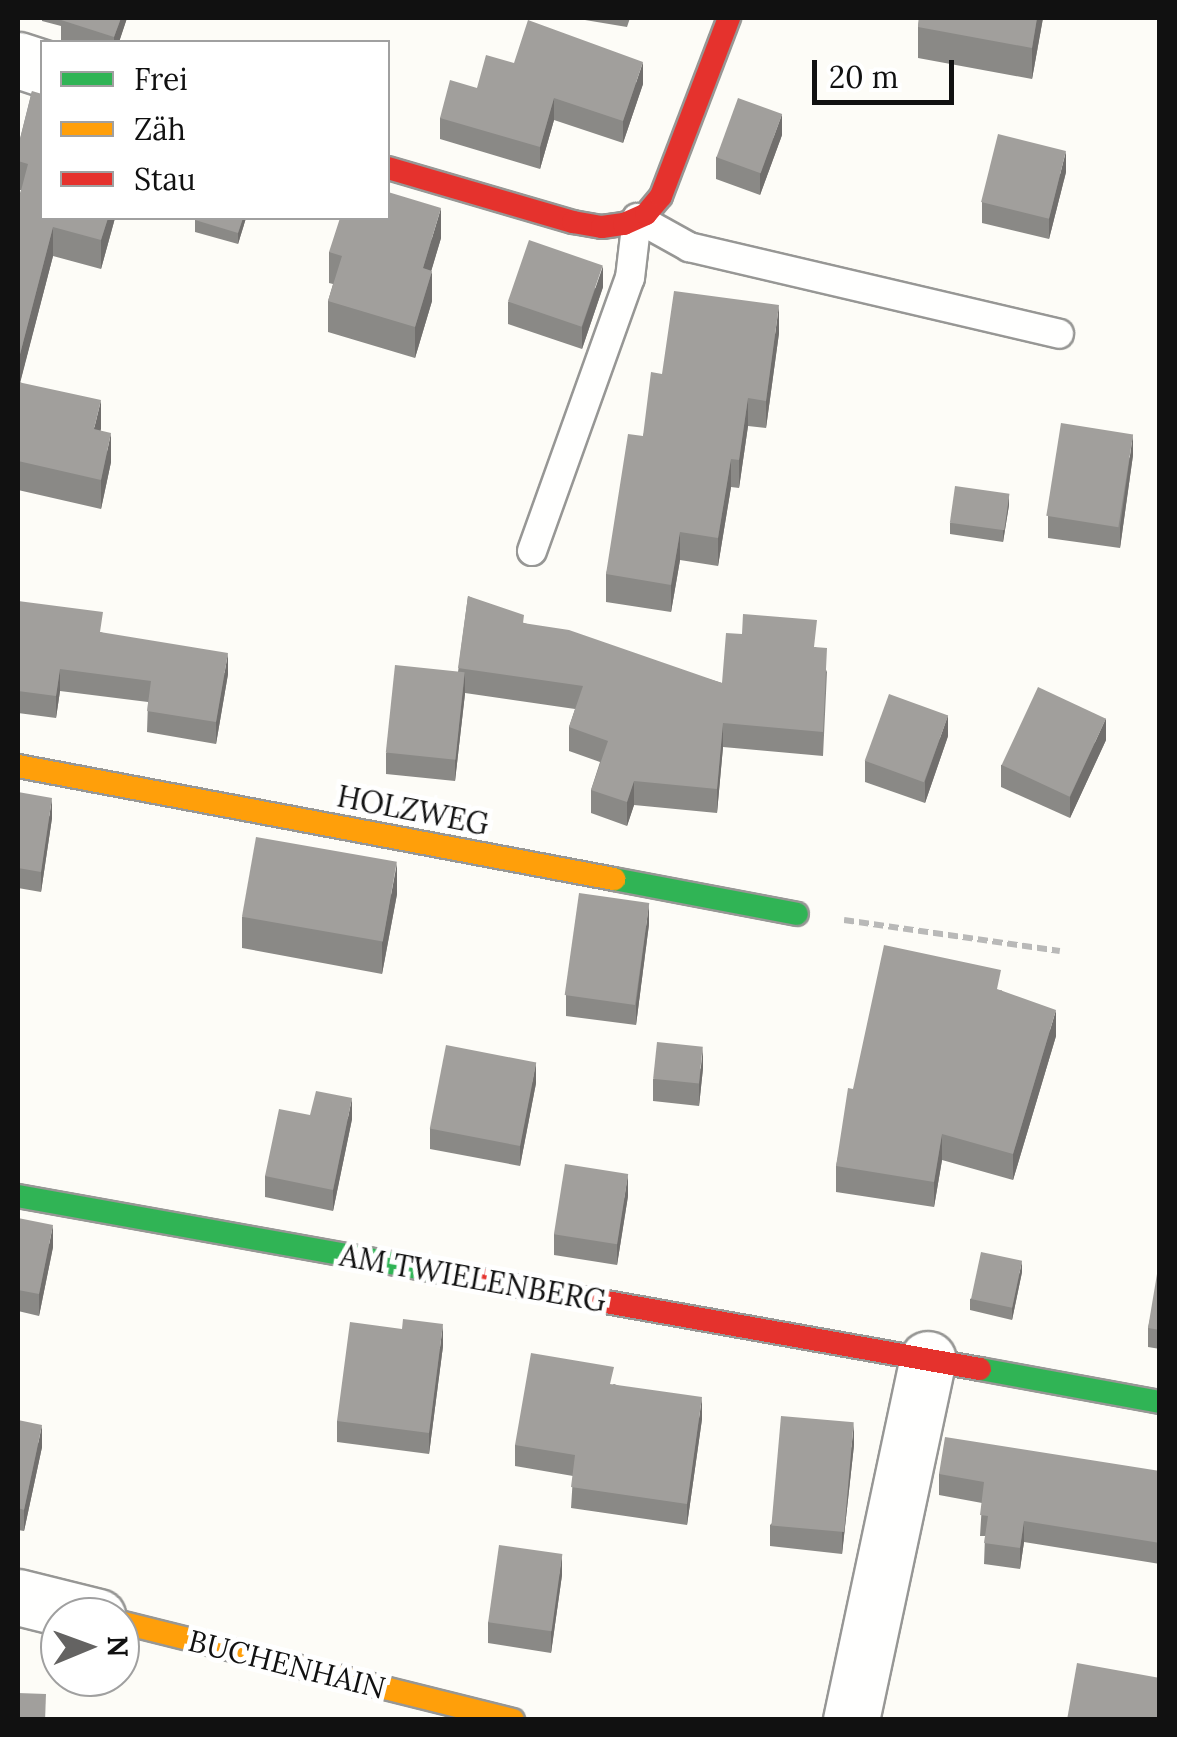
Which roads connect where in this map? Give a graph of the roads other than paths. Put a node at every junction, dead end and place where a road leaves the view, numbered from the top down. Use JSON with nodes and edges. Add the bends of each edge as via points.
{"nodes":[{"id":1,"x":729,"y":18,"type":"edge"},
{"id":2,"x":390,"y":169,"type":"edge"},
{"id":3,"x":637,"y":218,"type":"junction"},
{"id":4,"x":1059,"y":334,"type":"dead end"},
{"id":5,"x":532,"y":551,"type":"dead end"},
{"id":6,"x":18,"y":766,"type":"edge"},
{"id":7,"x":797,"y":914,"type":"road end"},
{"id":8,"x":18,"y":1196,"type":"edge"},
{"id":9,"x":928,"y":1359,"type":"junction"},
{"id":10,"x":1160,"y":1402,"type":"edge"},
{"id":11,"x":140,"y":1627,"type":"edge"},
{"id":12,"x":513,"y":1720,"type":"edge"},
{"id":13,"x":851,"y":1720,"type":"edge"}],
"edges":[{"from":1,"to":3,"type":"street","via":[[661,196]]},
{"from":2,"to":3,"type":"street","via":[[573,222],[602,227]]},
{"from":3,"to":4,"type":"lane","via":[[689,246]]},
{"from":3,"to":5,"type":"lane","via":[[630,278]]},
{"from":6,"to":7,"type":"street","name":"HOLZWEG"},
{"from":8,"to":9,"type":"street","name":"AM TWIELENBERG"},
{"from":9,"to":10,"type":"street","name":"AM TWIELENBERG"},
{"from":9,"to":13,"type":"street"},
{"from":11,"to":12,"type":"street","name":"BUCHENHAIN"}]}
